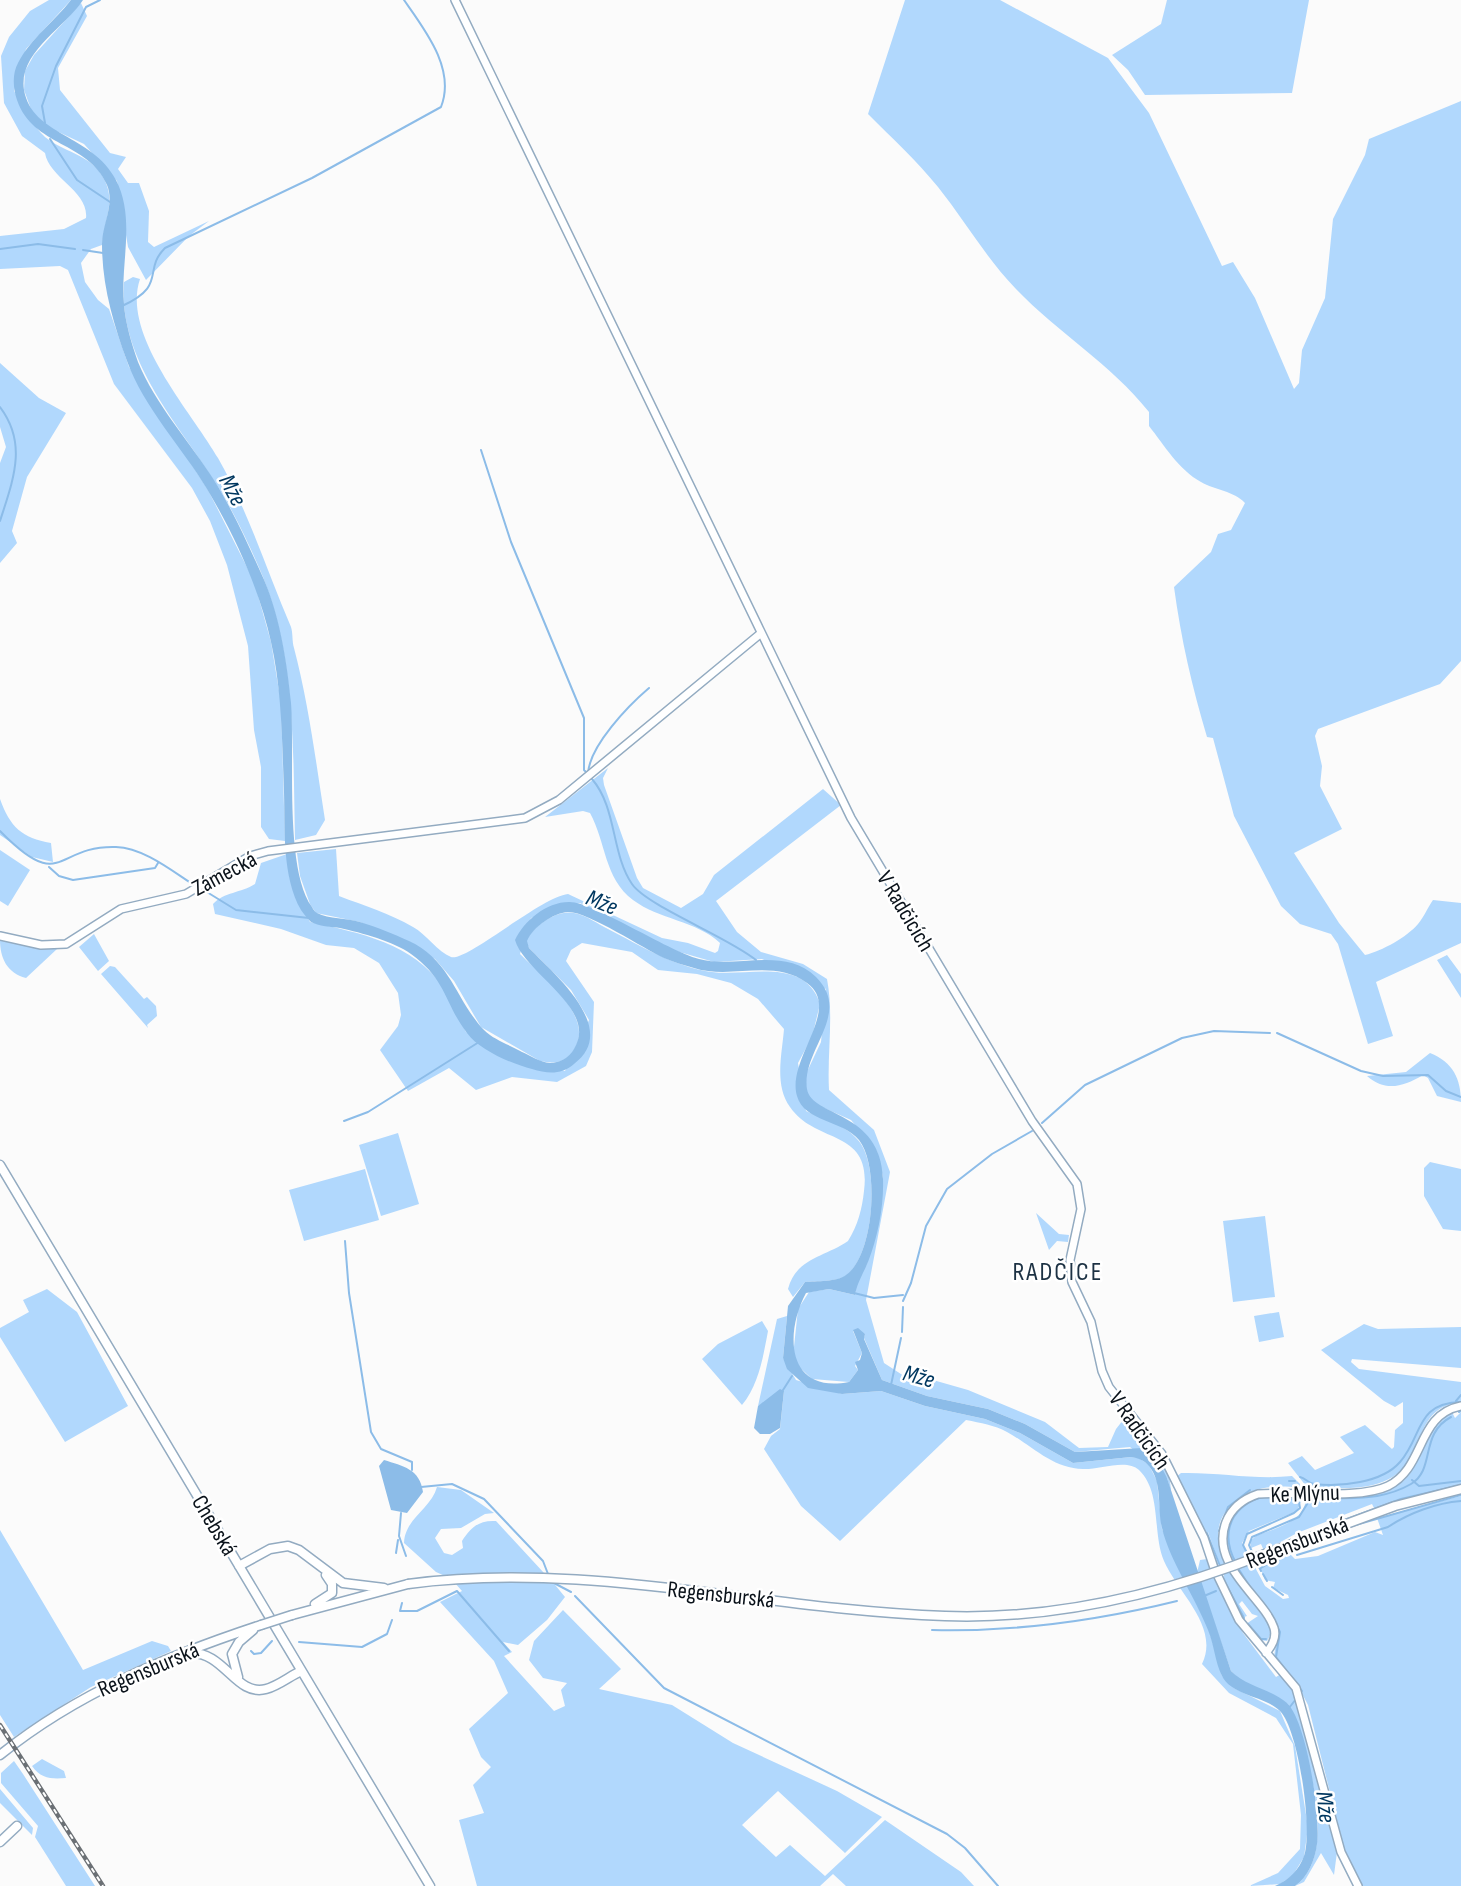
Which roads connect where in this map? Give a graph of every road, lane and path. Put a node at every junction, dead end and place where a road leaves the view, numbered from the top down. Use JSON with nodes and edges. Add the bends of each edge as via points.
{"nodes":[{"id":1,"x":455,"y":0,"type":"edge"},
{"id":2,"x":760,"y":634,"type":"junction"},
{"id":3,"x":0,"y":936,"type":"edge"},
{"id":4,"x":0,"y":1164,"type":"edge"},
{"id":5,"x":1461,"y":1406,"type":"edge"},
{"id":6,"x":1461,"y":1489,"type":"edge"},
{"id":7,"x":239,"y":1566,"type":"junction"},
{"id":8,"x":322,"y":1570,"type":"junction"},
{"id":9,"x":374,"y":1590,"type":"junction"},
{"id":10,"x":298,"y":1613,"type":"junction"},
{"id":11,"x":250,"y":1630,"type":"junction"},
{"id":12,"x":1266,"y":1653,"type":"junction"},
{"id":13,"x":173,"y":1657,"type":"junction"},
{"id":14,"x":300,"y":1671,"type":"junction"},
{"id":15,"x":247,"y":1687,"type":"junction"},
{"id":16,"x":0,"y":1755,"type":"edge"},
{"id":17,"x":17,"y":1826,"type":"dead end"},
{"id":18,"x":0,"y":1842,"type":"edge"},
{"id":19,"x":430,"y":1886,"type":"edge"},
{"id":20,"x":1358,"y":1886,"type":"edge"}],
"edges":[{"from":1,"to":2,"type":"street","name":"V Radčicích"},
{"from":2,"to":3,"type":"street","name":"Zámecká","via":[[559,800],[525,818],[268,851],[250,856],[188,893],[133,905],[66,944]]},
{"from":2,"to":12,"type":"street","name":"V Radčicích","via":[[839,794],[1032,1121],[1077,1184],[1081,1209],[1070,1260],[1072,1282],[1091,1322],[1102,1371],[1109,1387],[1162,1454],[1233,1610]]},
{"from":4,"to":7,"type":"main road","name":"Chebská"},
{"from":5,"to":12,"type":"street","name":"Ke Mlýnu","via":[[1435,1418],[1411,1468],[1389,1485],[1365,1491],[1258,1494],[1233,1510],[1224,1528],[1224,1549],[1240,1582],[1273,1627],[1274,1639]]},
{"from":6,"to":9,"type":"main road","name":"Regensburská","bridge":true,"via":[[1395,1506],[1188,1582],[1133,1597],[1042,1612],[973,1616],[872,1611],[541,1576],[466,1578]]},
{"from":7,"to":8,"type":"main road","via":[[284,1546],[299,1550]]},
{"from":7,"to":14,"type":"main road","name":"Chebská"},
{"from":8,"to":9,"type":"main road","via":[[347,1585]]},
{"from":8,"to":10,"type":"main road","via":[[332,1584],[331,1592]]},
{"from":9,"to":10,"type":"main road"},
{"from":10,"to":11,"type":"main road","bridge":true},
{"from":11,"to":13,"type":"main road","name":"Regensburská"},
{"from":11,"to":15,"type":"main road","via":[[232,1659],[236,1675]]},
{"from":12,"to":20,"type":"street","name":"V Radčicích","via":[[1292,1681],[1302,1700],[1341,1852]]},
{"from":13,"to":15,"type":"main road","via":[[192,1652],[210,1656]]},
{"from":13,"to":16,"type":"main road","name":"Regensburská","via":[[75,1703]]},
{"from":14,"to":15,"type":"main road","via":[[270,1688]]},
{"from":14,"to":19,"type":"main road","name":"Chebská"},
{"from":17,"to":18,"type":"main road"}]}
